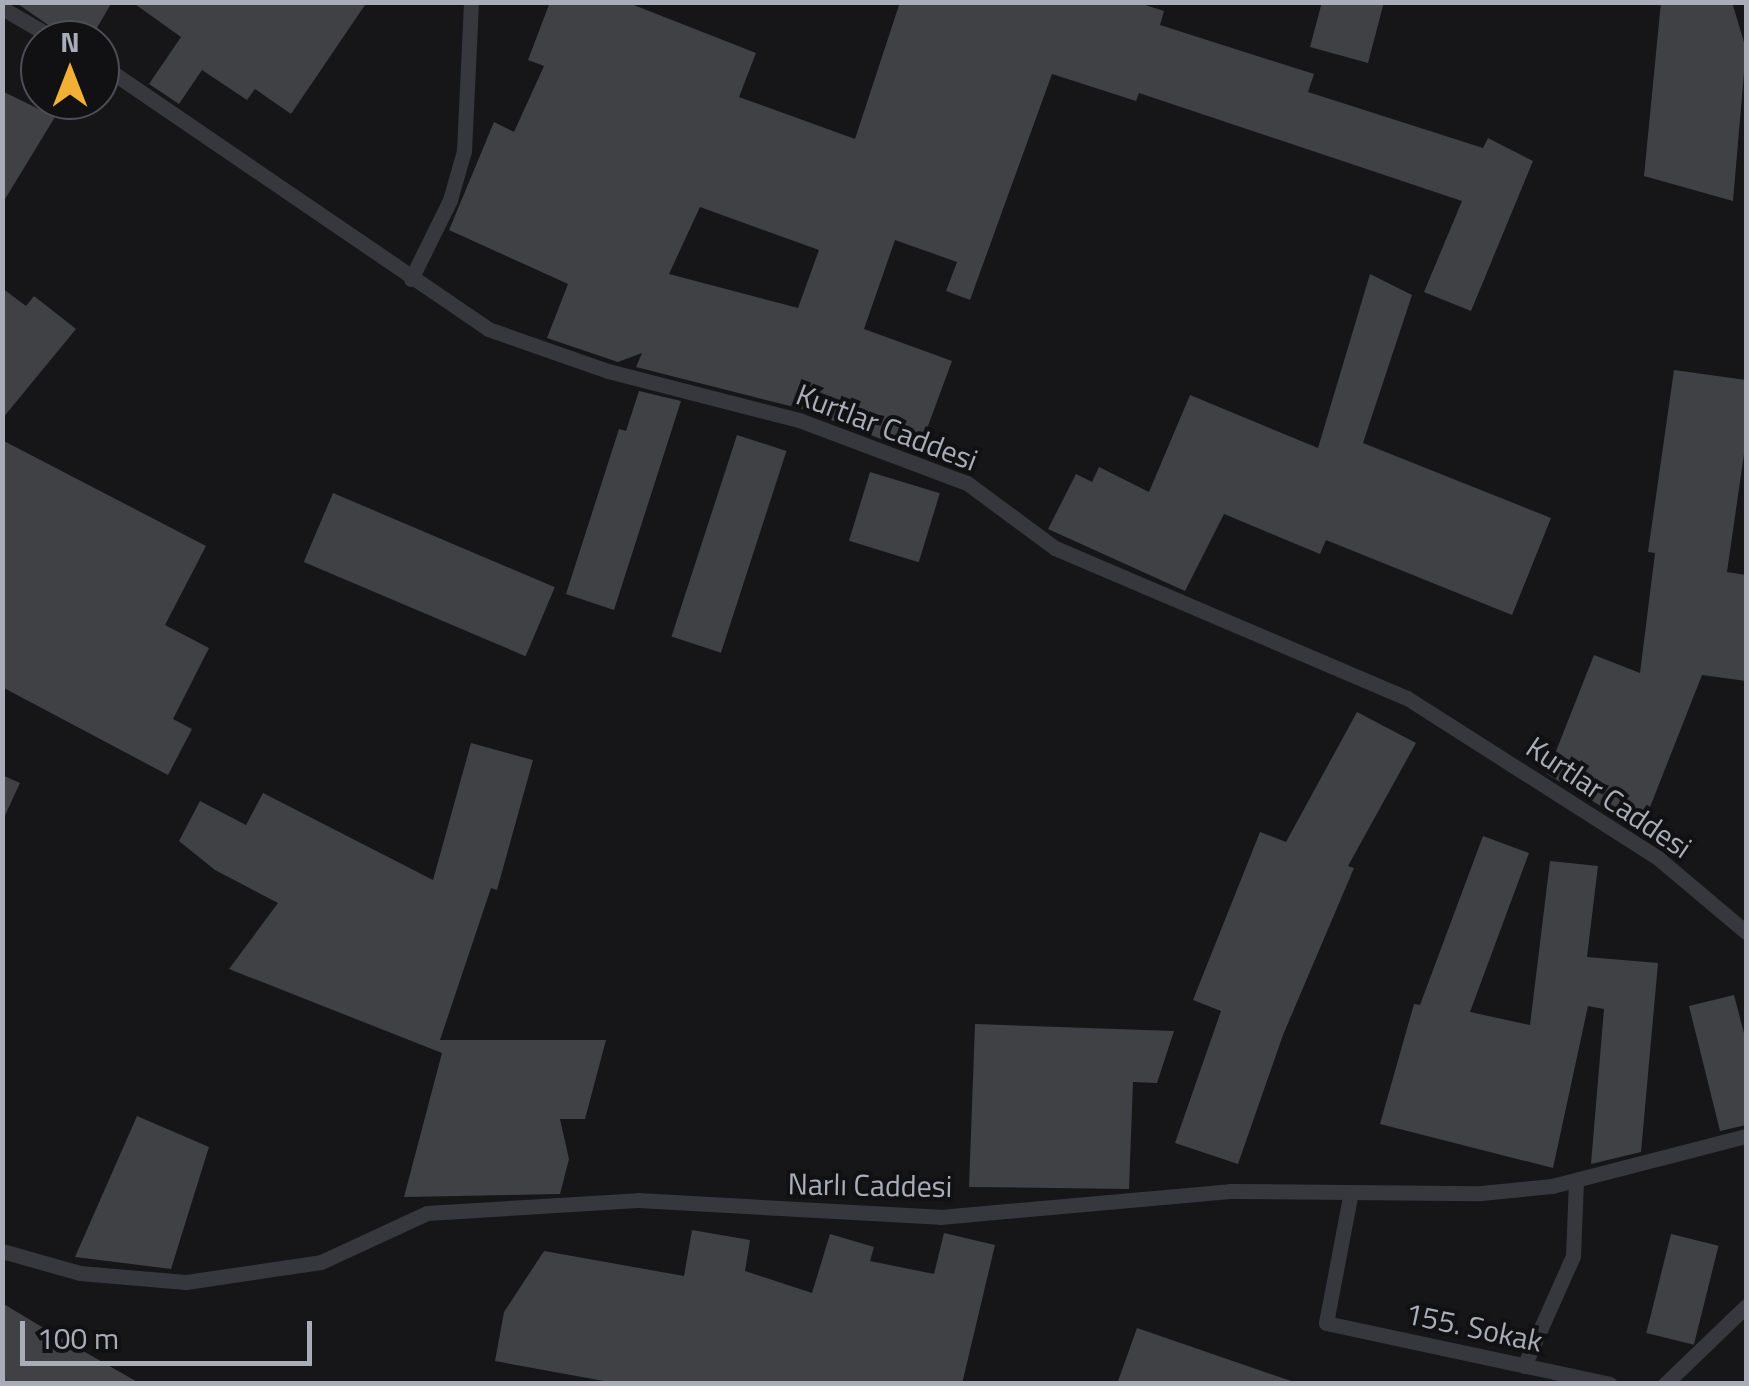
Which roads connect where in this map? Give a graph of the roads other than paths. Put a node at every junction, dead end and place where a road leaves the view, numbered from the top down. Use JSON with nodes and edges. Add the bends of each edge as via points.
{"nodes":[{"id":1,"x":471,"y":2,"type":"edge"},
{"id":2,"x":120,"y":78,"type":"edge"},
{"id":3,"x":411,"y":279,"type":"junction"},
{"id":4,"x":1746,"y":932,"type":"edge"},
{"id":5,"x":1746,"y":1136,"type":"edge"},
{"id":6,"x":1576,"y":1180,"type":"junction"},
{"id":7,"x":1350,"y":1196,"type":"junction"},
{"id":8,"x":2,"y":1252,"type":"edge"},
{"id":9,"x":1746,"y":1306,"type":"edge"},
{"id":10,"x":1524,"y":1366,"type":"junction"},
{"id":11,"x":1610,"y":1384,"type":"edge"},
{"id":12,"x":1665,"y":1384,"type":"edge"}],
"edges":[{"from":1,"to":3,"type":"street","via":[[464,151],[450,200]]},
{"from":2,"to":3,"type":"street","name":"Kurtlar Caddesi"},
{"from":3,"to":4,"type":"street","name":"Kurtlar Caddesi","via":[[488,329],[608,371],[799,420],[967,483],[1055,548],[1407,698],[1658,858]]},
{"from":5,"to":6,"type":"street","name":"Narlı Caddesi"},
{"from":6,"to":7,"type":"street","name":"Narlı Caddesi","via":[[1529,1190]]},
{"from":6,"to":10,"type":"street","via":[[1572,1256]]},
{"from":7,"to":8,"type":"street","name":"Narlı Caddesi","via":[[1230,1191],[940,1217],[638,1200],[426,1213],[321,1262],[186,1282],[80,1273]]},
{"from":7,"to":10,"type":"street","name":"155. Sokak","via":[[1326,1323]]},
{"from":9,"to":12,"type":"street"},
{"from":10,"to":11,"type":"street","name":"155. Sokak"}]}
